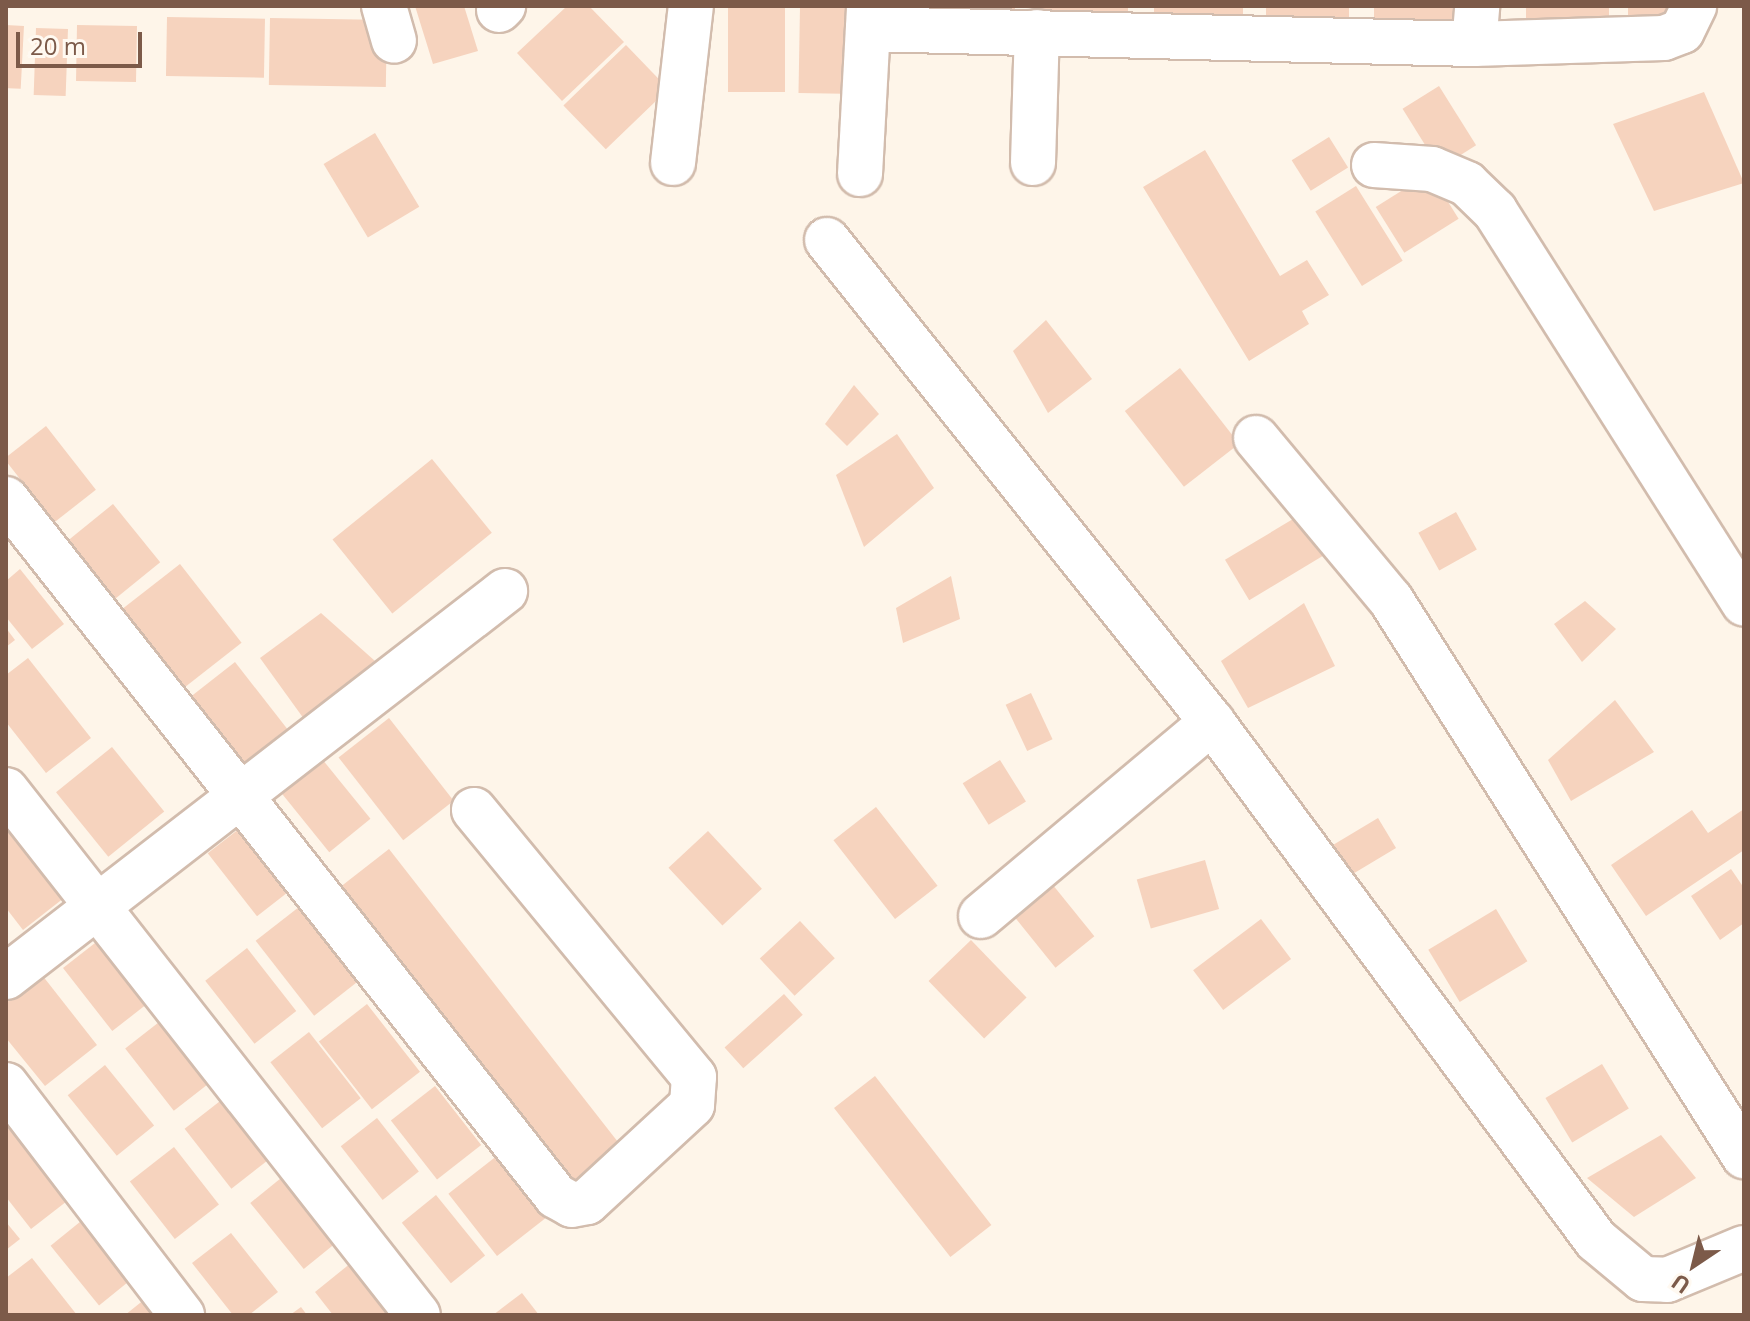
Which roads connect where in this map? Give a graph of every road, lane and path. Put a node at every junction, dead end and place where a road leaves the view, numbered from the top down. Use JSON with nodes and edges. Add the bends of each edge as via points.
{"nodes":[{"id":1,"x":691,"y":6,"type":"edge"},
{"id":2,"x":1694,"y":6,"type":"edge"},
{"id":3,"x":869,"y":17,"type":"edge"},
{"id":4,"x":1475,"y":25,"type":"edge"},
{"id":5,"x":1037,"y":32,"type":"junction"},
{"id":6,"x":673,"y":163,"type":"dead end"},
{"id":7,"x":1033,"y":163,"type":"dead end"},
{"id":8,"x":1374,"y":165,"type":"dead end"},
{"id":9,"x":860,"y":174,"type":"dead end"},
{"id":10,"x":827,"y":240,"type":"dead end"},
{"id":11,"x":1256,"y":438,"type":"dead end"},
{"id":12,"x":6,"y":499,"type":"edge"},
{"id":13,"x":505,"y":591,"type":"dead end"},
{"id":14,"x":1744,"y":604,"type":"edge"},
{"id":15,"x":1212,"y":722,"type":"junction"},
{"id":16,"x":6,"y":790,"type":"edge"},
{"id":17,"x":243,"y":798,"type":"junction"},
{"id":18,"x":474,"y":810,"type":"dead end"},
{"id":19,"x":101,"y":906,"type":"junction"},
{"id":20,"x":981,"y":916,"type":"dead end"},
{"id":21,"x":6,"y":977,"type":"edge"},
{"id":22,"x":6,"y":1085,"type":"edge"},
{"id":23,"x":1744,"y":1156,"type":"edge"},
{"id":24,"x":1744,"y":1248,"type":"edge"},
{"id":25,"x":182,"y":1315,"type":"edge"},
{"id":26,"x":418,"y":1315,"type":"edge"}],
"edges":[{"from":1,"to":6,"type":"street"},
{"from":2,"to":4,"type":"street","via":[[1682,31],[1664,38]]},
{"from":3,"to":5,"type":"street"},
{"from":3,"to":9,"type":"street"},
{"from":4,"to":5,"type":"street"},
{"from":5,"to":7,"type":"street"},
{"from":8,"to":14,"type":"street","via":[[1432,169],[1467,184],[1495,211]]},
{"from":10,"to":15,"type":"street"},
{"from":11,"to":23,"type":"street","via":[[1391,600]]},
{"from":12,"to":17,"type":"street"},
{"from":13,"to":17,"type":"street"},
{"from":15,"to":20,"type":"street"},
{"from":15,"to":24,"type":"street","via":[[1617,1262],[1643,1279],[1667,1280]]},
{"from":16,"to":19,"type":"street"},
{"from":17,"to":18,"type":"street","via":[[556,1196],[572,1205],[587,1202],[692,1105],[694,1077]]},
{"from":17,"to":19,"type":"street"},
{"from":19,"to":21,"type":"street"},
{"from":19,"to":26,"type":"street"},
{"from":22,"to":25,"type":"street"}]}
